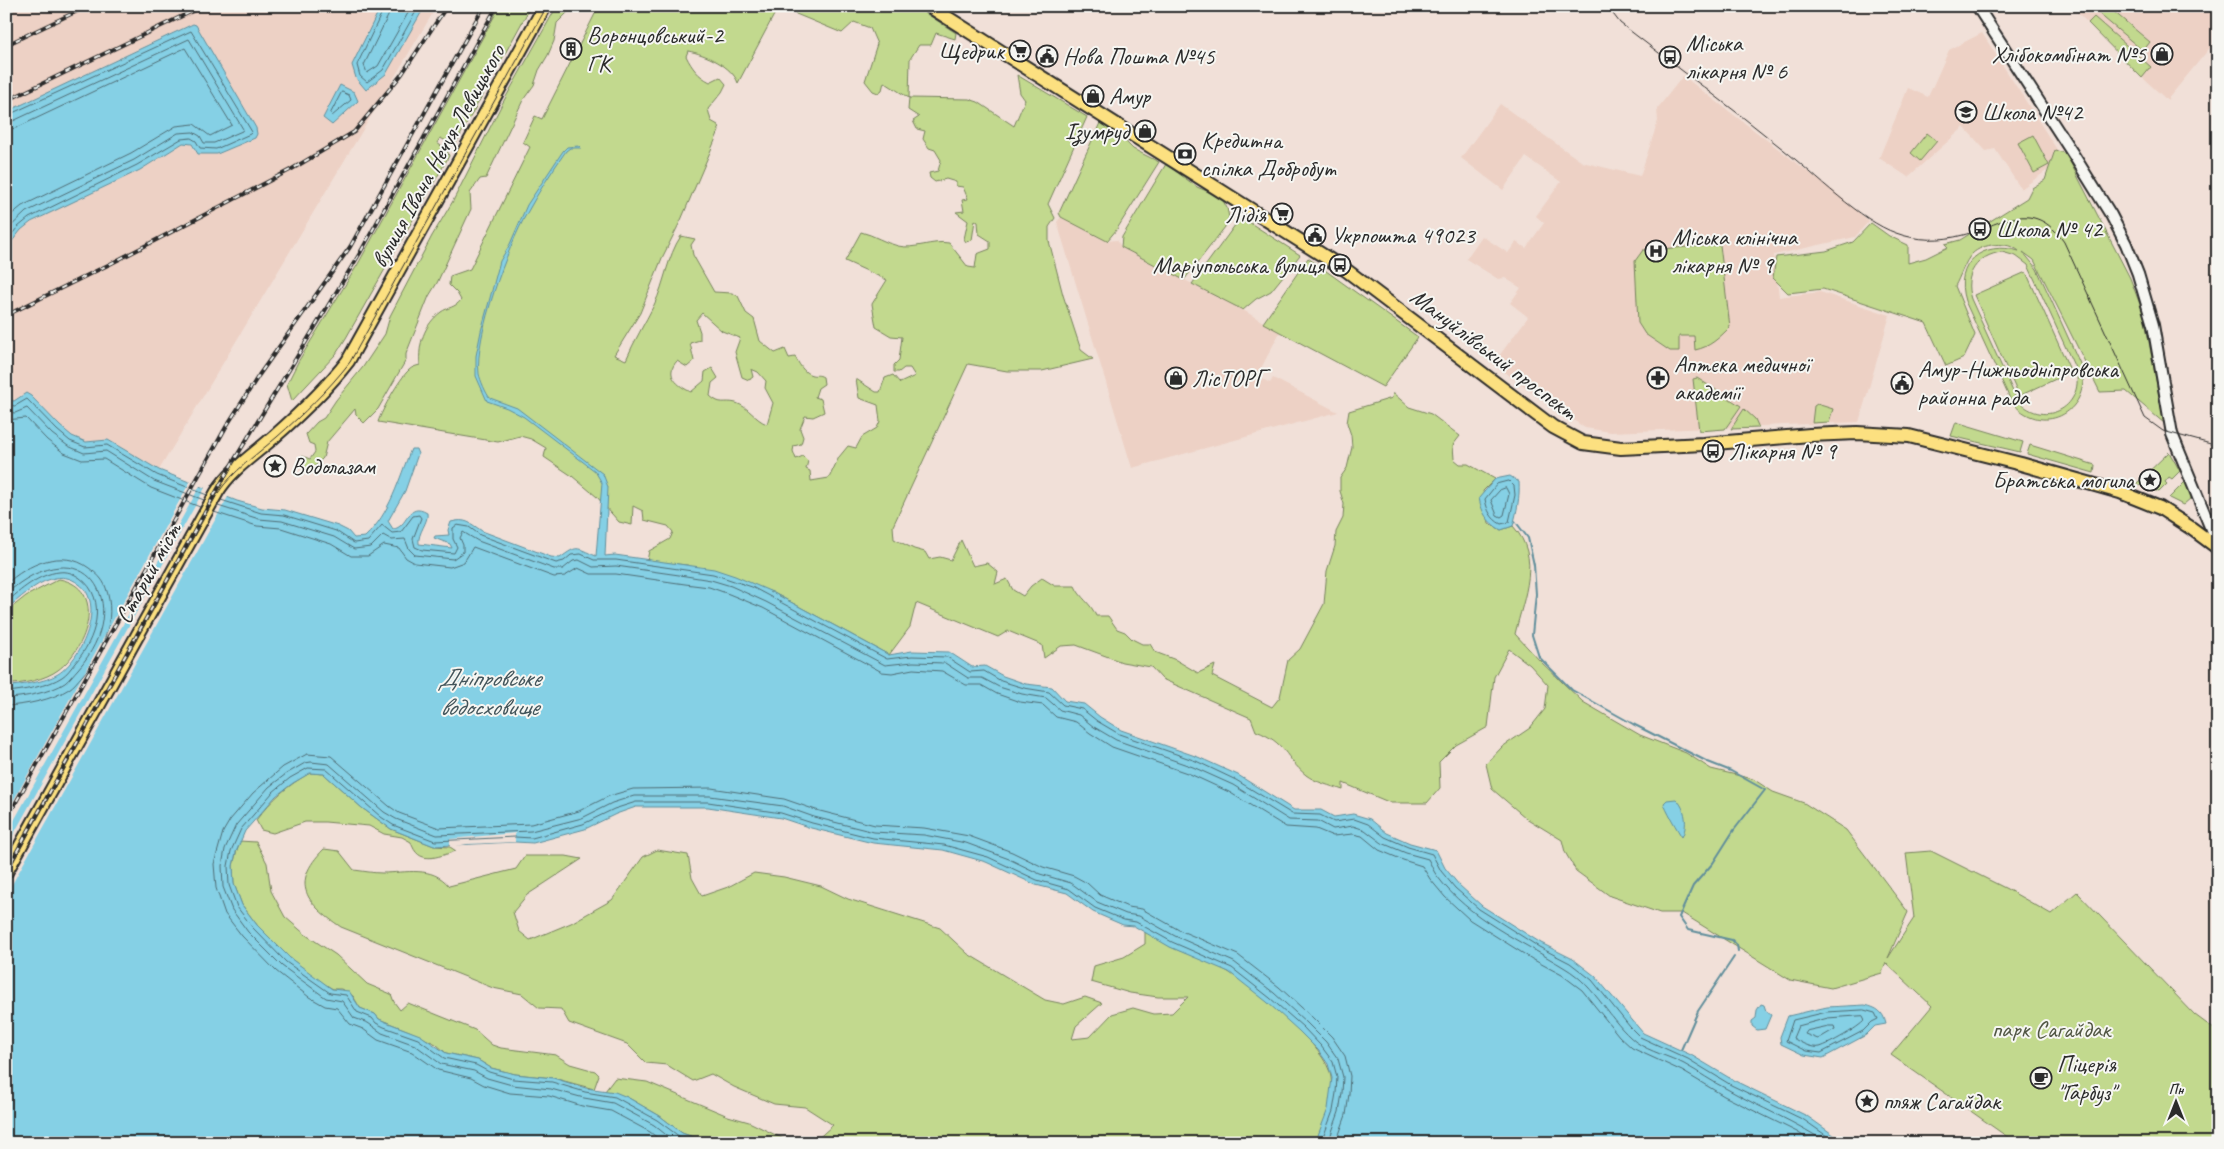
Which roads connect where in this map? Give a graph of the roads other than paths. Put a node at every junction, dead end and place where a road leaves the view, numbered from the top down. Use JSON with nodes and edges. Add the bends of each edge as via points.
{"nodes":[{"id":1,"x":545,"y":6,"type":"edge"},
{"id":2,"x":929,"y":6,"type":"edge"},
{"id":3,"x":1977,"y":6,"type":"edge"},
{"id":4,"x":368,"y":326,"type":"joint"},
{"id":5,"x":2218,"y":547,"type":"edge"},
{"id":6,"x":6,"y":872,"type":"edge"}],
"edges":[{"from":1,"to":4,"type":"main road","name":"вулиця Івана Нечуя-Левицького"},
{"from":2,"to":5,"type":"main road","name":"Мануйлівський проспект","via":[[1346,270],[1553,427],[1583,443],[1620,448],[1810,435],[1864,433],[1909,436],[2120,492],[2160,508]]},
{"from":3,"to":5,"type":"street","via":[[2074,154],[2126,244],[2153,325],[2172,434]]},
{"from":4,"to":6,"type":"main road","name":"Старий міст","via":[[348,361],[331,381],[220,486]]}]}
